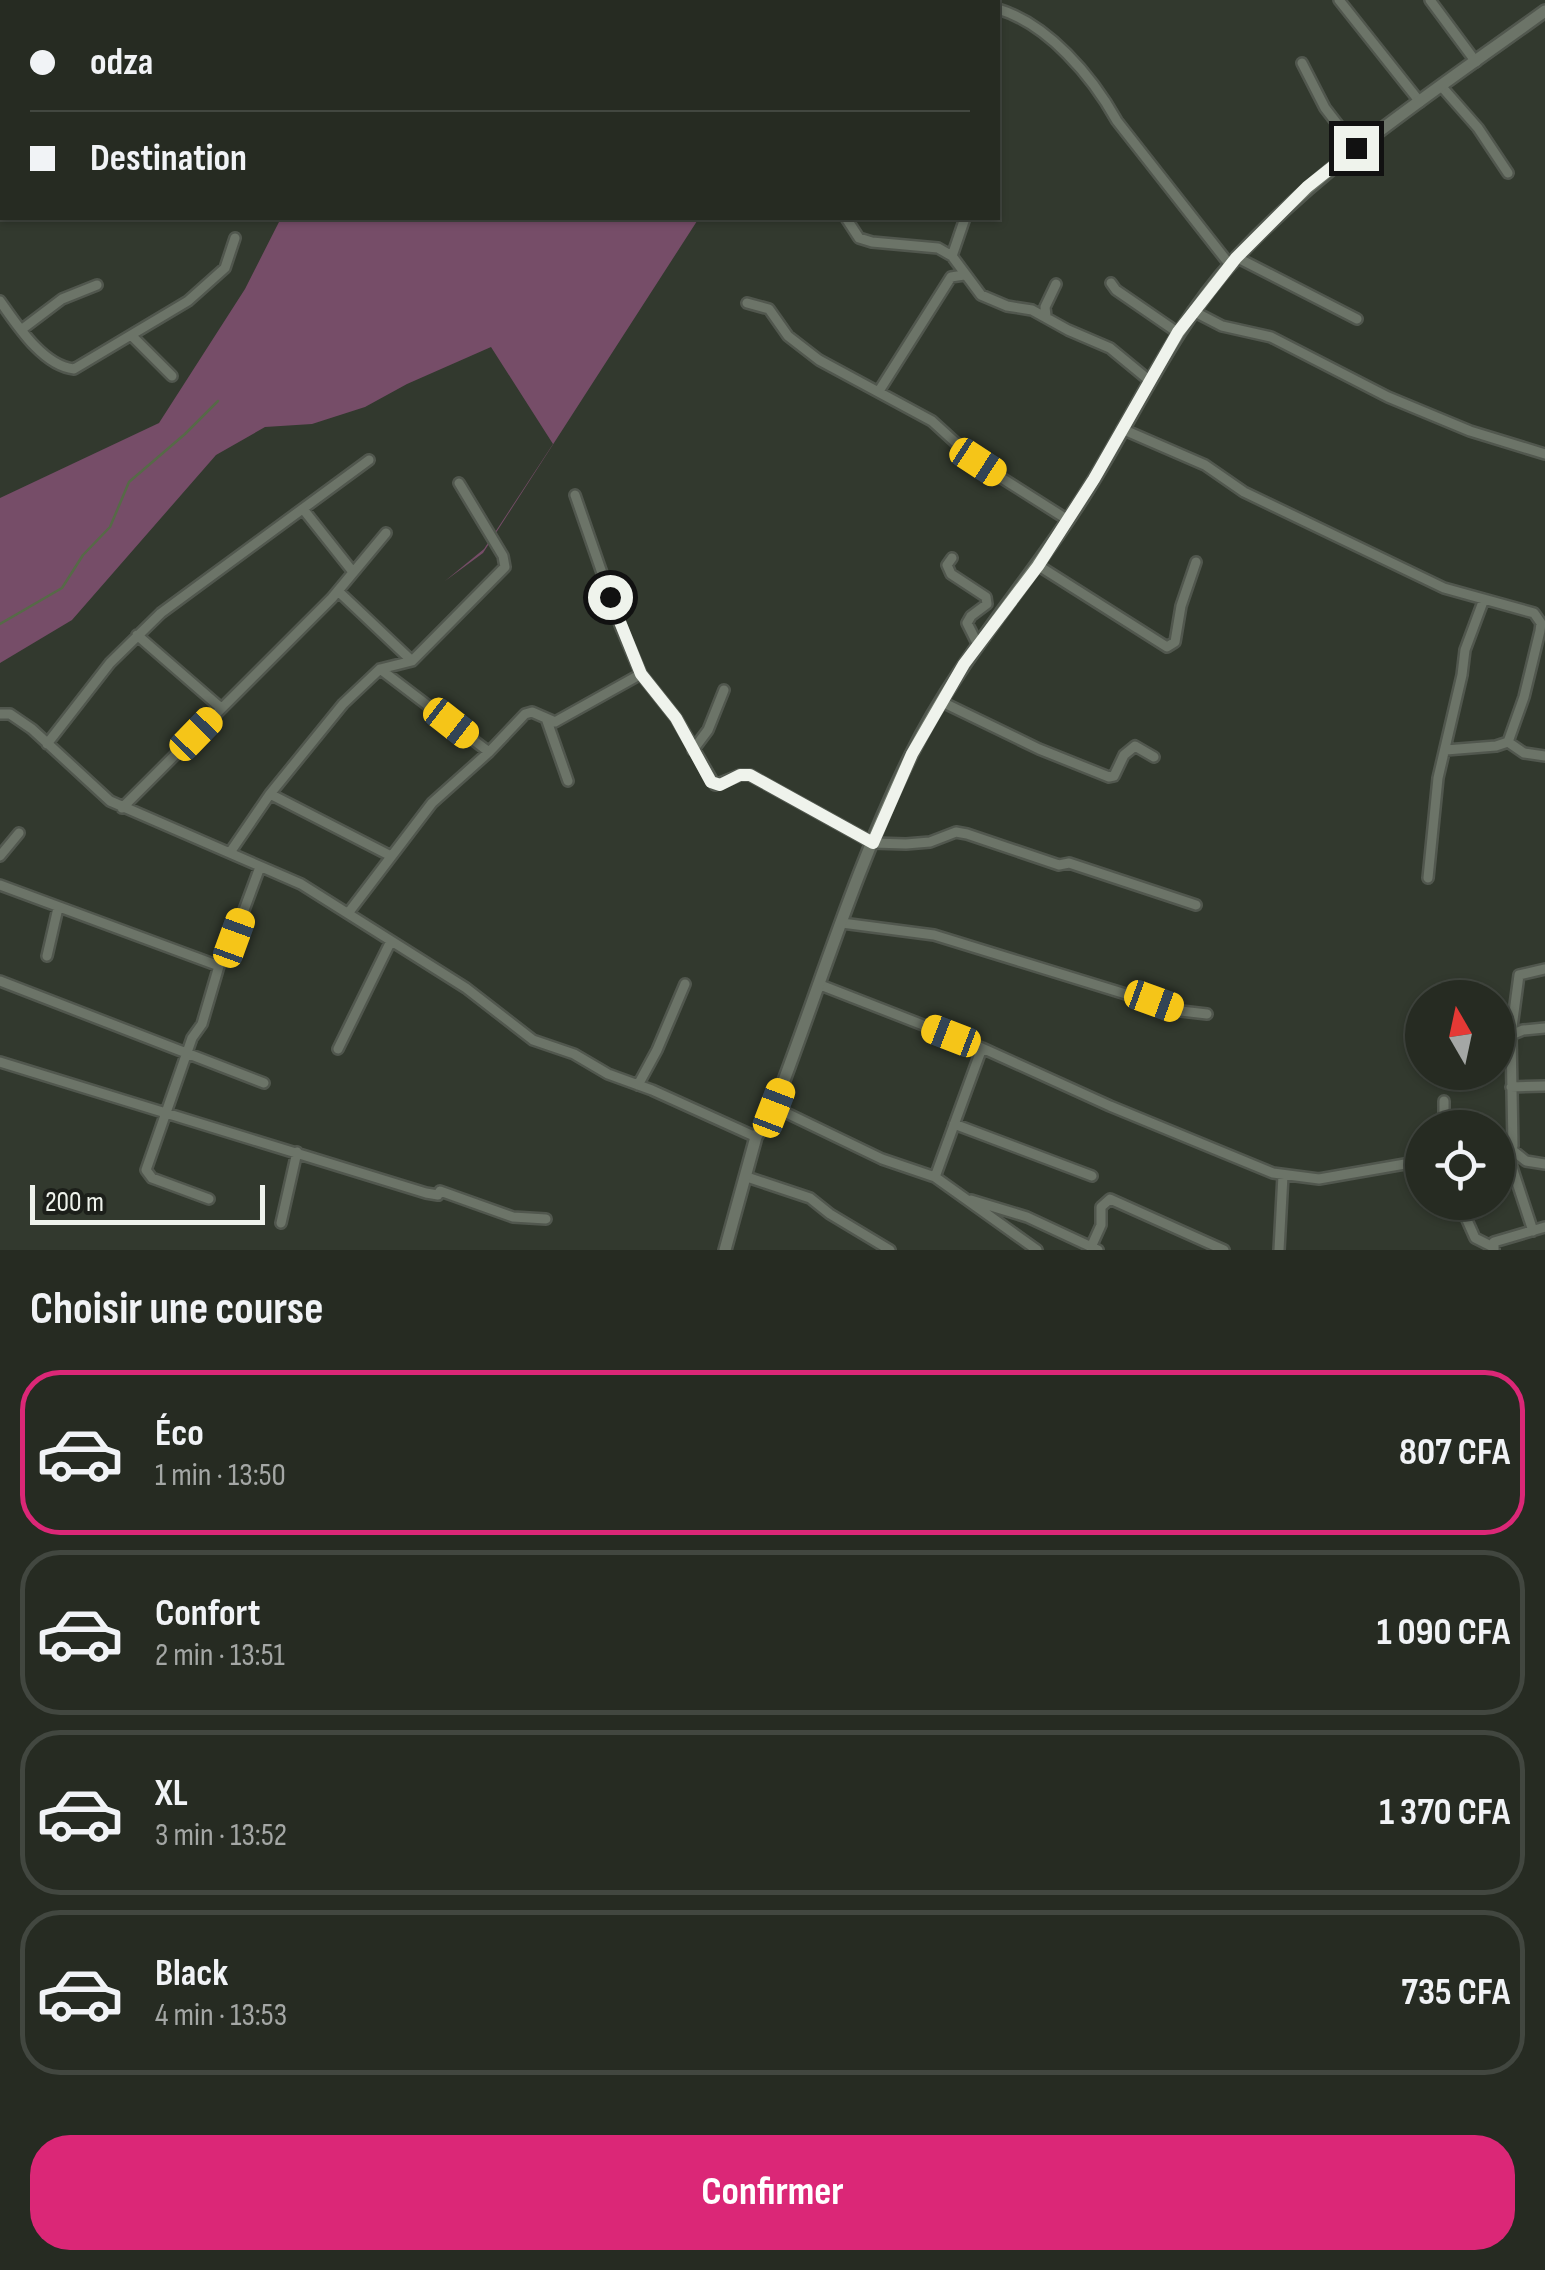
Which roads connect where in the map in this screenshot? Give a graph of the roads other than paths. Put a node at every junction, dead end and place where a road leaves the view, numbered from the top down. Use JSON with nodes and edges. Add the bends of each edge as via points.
{"nodes":[{"id":1,"x":1338,"y":0,"type":"edge"},
{"id":2,"x":1430,"y":0,"type":"edge"},
{"id":3,"x":1000,"y":10,"type":"edge"},
{"id":4,"x":1545,"y":11,"type":"edge"},
{"id":5,"x":1476,"y":62,"type":"junction"},
{"id":6,"x":1302,"y":63,"type":"dead end"},
{"id":7,"x":1442,"y":87,"type":"junction"},
{"id":8,"x":1420,"y":102,"type":"junction"},
{"id":9,"x":1356,"y":148,"type":"junction"},
{"id":10,"x":1508,"y":173,"type":"dead end"},
{"id":11,"x":847,"y":220,"type":"edge"},
{"id":12,"x":964,"y":220,"type":"edge"},
{"id":13,"x":236,"y":238,"type":"dead end"},
{"id":14,"x":952,"y":256,"type":"junction"},
{"id":15,"x":1233,"y":261,"type":"junction"},
{"id":16,"x":964,"y":276,"type":"junction"},
{"id":17,"x":1111,"y":282,"type":"dead end"},
{"id":18,"x":1056,"y":284,"type":"dead end"},
{"id":19,"x":97,"y":285,"type":"dead end"},
{"id":20,"x":0,"y":301,"type":"edge"},
{"id":21,"x":747,"y":303,"type":"dead end"},
{"id":22,"x":1193,"y":311,"type":"junction"},
{"id":23,"x":1046,"y":316,"type":"junction"},
{"id":24,"x":1357,"y":319,"type":"dead end"},
{"id":25,"x":21,"y":330,"type":"junction"},
{"id":26,"x":1178,"y":332,"type":"junction"},
{"id":27,"x":132,"y":336,"type":"junction"},
{"id":28,"x":172,"y":376,"type":"dead end"},
{"id":29,"x":1150,"y":381,"type":"junction"},
{"id":30,"x":879,"y":391,"type":"junction"},
{"id":31,"x":1122,"y":430,"type":"junction"},
{"id":32,"x":1545,"y":454,"type":"edge"},
{"id":33,"x":369,"y":460,"type":"dead end"},
{"id":34,"x":459,"y":484,"type":"dead end"},
{"id":35,"x":575,"y":495,"type":"dead end"},
{"id":36,"x":303,"y":509,"type":"junction"},
{"id":37,"x":1068,"y":520,"type":"junction"},
{"id":38,"x":386,"y":533,"type":"dead end"},
{"id":39,"x":952,"y":558,"type":"dead end"},
{"id":40,"x":1196,"y":562,"type":"dead end"},
{"id":41,"x":1038,"y":566,"type":"junction"},
{"id":42,"x":353,"y":572,"type":"junction"},
{"id":43,"x":338,"y":591,"type":"junction"},
{"id":44,"x":1484,"y":599,"type":"junction"},
{"id":45,"x":138,"y":635,"type":"junction"},
{"id":46,"x":978,"y":645,"type":"junction"},
{"id":47,"x":412,"y":661,"type":"junction"},
{"id":48,"x":380,"y":669,"type":"junction"},
{"id":49,"x":641,"y":674,"type":"junction"},
{"id":50,"x":724,"y":690,"type":"dead end"},
{"id":51,"x":942,"y":702,"type":"junction"},
{"id":52,"x":220,"y":708,"type":"junction"},
{"id":53,"x":0,"y":714,"type":"edge"},
{"id":54,"x":547,"y":721,"type":"junction"},
{"id":55,"x":1508,"y":742,"type":"junction"},
{"id":56,"x":47,"y":744,"type":"junction"},
{"id":57,"x":694,"y":750,"type":"junction"},
{"id":58,"x":1446,"y":750,"type":"junction"},
{"id":59,"x":488,"y":752,"type":"junction"},
{"id":60,"x":1545,"y":756,"type":"edge"},
{"id":61,"x":1154,"y":757,"type":"dead end"},
{"id":62,"x":568,"y":781,"type":"dead end"},
{"id":63,"x":270,"y":794,"type":"junction"},
{"id":64,"x":122,"y":808,"type":"junction"},
{"id":65,"x":19,"y":833,"type":"dead end"},
{"id":66,"x":873,"y":843,"type":"junction"},
{"id":67,"x":231,"y":851,"type":"junction"},
{"id":68,"x":389,"y":855,"type":"junction"},
{"id":69,"x":0,"y":856,"type":"edge"},
{"id":70,"x":260,"y":867,"type":"junction"},
{"id":71,"x":1428,"y":878,"type":"dead end"},
{"id":72,"x":0,"y":885,"type":"edge"},
{"id":73,"x":1196,"y":905,"type":"dead end"},
{"id":74,"x":58,"y":908,"type":"junction"},
{"id":75,"x":349,"y":912,"type":"junction"},
{"id":76,"x":842,"y":923,"type":"junction"},
{"id":77,"x":391,"y":941,"type":"junction"},
{"id":78,"x":47,"y":956,"type":"dead end"},
{"id":79,"x":218,"y":966,"type":"junction"},
{"id":80,"x":1545,"y":970,"type":"edge"},
{"id":81,"x":0,"y":981,"type":"edge"},
{"id":82,"x":684,"y":984,"type":"dead end"},
{"id":83,"x":818,"y":988,"type":"junction"},
{"id":84,"x":1515,"y":1005,"type":"edge"},
{"id":85,"x":1207,"y":1014,"type":"dead end"},
{"id":86,"x":1545,"y":1028,"type":"edge"},
{"id":87,"x":1515,"y":1033,"type":"edge"},
{"id":88,"x":982,"y":1048,"type":"junction"},
{"id":89,"x":338,"y":1049,"type":"dead end"},
{"id":90,"x":186,"y":1054,"type":"junction"},
{"id":91,"x":0,"y":1062,"type":"edge"},
{"id":92,"x":264,"y":1083,"type":"dead end"},
{"id":93,"x":638,"y":1085,"type":"junction"},
{"id":94,"x":1545,"y":1086,"type":"edge"},
{"id":95,"x":1515,"y":1087,"type":"edge"},
{"id":96,"x":1444,"y":1100,"type":"dead end"},
{"id":97,"x":774,"y":1108,"type":"junction"},
{"id":98,"x":1444,"y":1110,"type":"edge"},
{"id":99,"x":167,"y":1114,"type":"junction"},
{"id":100,"x":954,"y":1124,"type":"junction"},
{"id":101,"x":756,"y":1138,"type":"junction"},
{"id":102,"x":296,"y":1152,"type":"junction"},
{"id":103,"x":1515,"y":1156,"type":"edge"},
{"id":104,"x":1405,"y":1164,"type":"edge"},
{"id":105,"x":1545,"y":1164,"type":"edge"},
{"id":106,"x":1282,"y":1175,"type":"junction"},
{"id":107,"x":747,"y":1176,"type":"junction"},
{"id":108,"x":1092,"y":1176,"type":"dead end"},
{"id":109,"x":935,"y":1177,"type":"junction"},
{"id":110,"x":1515,"y":1180,"type":"edge"},
{"id":111,"x":964,"y":1198,"type":"junction"},
{"id":112,"x":209,"y":1199,"type":"dead end"},
{"id":113,"x":546,"y":1219,"type":"dead end"},
{"id":114,"x":1468,"y":1220,"type":"edge"},
{"id":115,"x":281,"y":1223,"type":"dead end"},
{"id":116,"x":1545,"y":1227,"type":"edge"},
{"id":117,"x":1533,"y":1230,"type":"junction"},
{"id":118,"x":1095,"y":1248,"type":"edge"},
{"id":119,"x":1494,"y":1249,"type":"edge"},
{"id":120,"x":725,"y":1250,"type":"edge"},
{"id":121,"x":890,"y":1250,"type":"edge"},
{"id":122,"x":1037,"y":1250,"type":"edge"},
{"id":123,"x":1224,"y":1250,"type":"edge"},
{"id":124,"x":1279,"y":1250,"type":"edge"}],
"edges":[{"from":1,"to":8,"type":"street"},
{"from":2,"to":5,"type":"street"},
{"from":3,"to":15,"type":"street","via":[[1061,49]]},
{"from":4,"to":5,"type":"street"},
{"from":5,"to":7,"type":"street"},
{"from":6,"to":9,"type":"street"},
{"from":7,"to":8,"type":"street"},
{"from":7,"to":10,"type":"street"},
{"from":8,"to":9,"type":"street"},
{"from":9,"to":15,"type":"street"},
{"from":11,"to":14,"type":"street","via":[[859,238],[938,248]]},
{"from":12,"to":14,"type":"street"},
{"from":13,"to":27,"type":"street","via":[[225,268]]},
{"from":14,"to":16,"type":"street"},
{"from":15,"to":22,"type":"street"},
{"from":15,"to":24,"type":"street"},
{"from":16,"to":23,"type":"street","via":[[981,295]]},
{"from":16,"to":30,"type":"street","via":[[951,277]]},
{"from":17,"to":26,"type":"street"},
{"from":18,"to":23,"type":"street"},
{"from":19,"to":25,"type":"street","via":[[62,299]]},
{"from":20,"to":25,"type":"street"},
{"from":21,"to":30,"type":"street","via":[[769,309],[788,336],[819,360]]},
{"from":22,"to":26,"type":"street"},
{"from":22,"to":32,"type":"street","via":[[1222,326],[1271,337],[1470,431]]},
{"from":23,"to":29,"type":"street","via":[[1110,348]]},
{"from":25,"to":27,"type":"street","via":[[68,370]]},
{"from":26,"to":29,"type":"street"},
{"from":27,"to":28,"type":"street"},
{"from":29,"to":31,"type":"street"},
{"from":30,"to":37,"type":"street","via":[[932,421],[978,462]]},
{"from":31,"to":37,"type":"street"},
{"from":31,"to":44,"type":"street","via":[[1444,588]]},
{"from":33,"to":36,"type":"street"},
{"from":34,"to":47,"type":"street","via":[[504,567]]},
{"from":35,"to":49,"type":"street"},
{"from":36,"to":42,"type":"street"},
{"from":36,"to":45,"type":"street"},
{"from":37,"to":41,"type":"street"},
{"from":38,"to":42,"type":"street"},
{"from":39,"to":46,"type":"street","via":[[946,565],[951,574],[986,598],[968,623]]},
{"from":40,"to":41,"type":"street","via":[[1175,642],[1166,647]]},
{"from":41,"to":46,"type":"street"},
{"from":42,"to":43,"type":"street"},
{"from":43,"to":47,"type":"street"},
{"from":43,"to":52,"type":"street"},
{"from":44,"to":55,"type":"street","via":[[1534,613],[1541,623]]},
{"from":44,"to":58,"type":"street","via":[[1465,650]]},
{"from":45,"to":52,"type":"street"},
{"from":45,"to":56,"type":"street"},
{"from":46,"to":51,"type":"street"},
{"from":47,"to":48,"type":"street"},
{"from":48,"to":59,"type":"street"},
{"from":48,"to":63,"type":"street"},
{"from":49,"to":54,"type":"street","via":[[561,720]]},
{"from":49,"to":57,"type":"street"},
{"from":50,"to":57,"type":"street"},
{"from":51,"to":61,"type":"street","via":[[1109,777],[1134,746]]},
{"from":51,"to":66,"type":"street"},
{"from":52,"to":64,"type":"street"},
{"from":53,"to":56,"type":"street","via":[[18,718]]},
{"from":54,"to":59,"type":"street","via":[[525,714]]},
{"from":54,"to":62,"type":"street"},
{"from":55,"to":58,"type":"street"},
{"from":55,"to":60,"type":"street"},
{"from":56,"to":64,"type":"street"},
{"from":57,"to":66,"type":"street","via":[[715,785],[750,775]]},
{"from":58,"to":71,"type":"street"},
{"from":59,"to":68,"type":"street","via":[[432,803]]},
{"from":63,"to":67,"type":"street"},
{"from":63,"to":68,"type":"street"},
{"from":64,"to":67,"type":"street"},
{"from":65,"to":69,"type":"street"},
{"from":66,"to":73,"type":"street","via":[[967,834]]},
{"from":66,"to":76,"type":"street"},
{"from":67,"to":70,"type":"street"},
{"from":68,"to":75,"type":"street"},
{"from":70,"to":75,"type":"street"},
{"from":70,"to":79,"type":"street"},
{"from":72,"to":74,"type":"street"},
{"from":74,"to":78,"type":"street"},
{"from":74,"to":79,"type":"street"},
{"from":75,"to":77,"type":"street"},
{"from":76,"to":83,"type":"street"},
{"from":76,"to":85,"type":"street","via":[[934,935]]},
{"from":77,"to":89,"type":"street"},
{"from":77,"to":93,"type":"street","via":[[534,1040]]},
{"from":79,"to":90,"type":"street"},
{"from":80,"to":84,"type":"street","via":[[1519,975]]},
{"from":81,"to":90,"type":"street"},
{"from":82,"to":93,"type":"street"},
{"from":83,"to":88,"type":"street"},
{"from":83,"to":97,"type":"street"},
{"from":86,"to":87,"type":"street"},
{"from":88,"to":100,"type":"street"},
{"from":88,"to":106,"type":"street"},
{"from":90,"to":92,"type":"street"},
{"from":90,"to":99,"type":"street"},
{"from":91,"to":99,"type":"street"},
{"from":93,"to":101,"type":"street"},
{"from":94,"to":95,"type":"street"},
{"from":96,"to":98,"type":"street"},
{"from":97,"to":101,"type":"street"},
{"from":97,"to":109,"type":"street"},
{"from":99,"to":102,"type":"street"},
{"from":99,"to":112,"type":"street","via":[[148,1175]]},
{"from":100,"to":108,"type":"street"},
{"from":100,"to":109,"type":"street"},
{"from":101,"to":107,"type":"street"},
{"from":102,"to":113,"type":"street","via":[[426,1194],[440,1191],[512,1217]]},
{"from":102,"to":115,"type":"street"},
{"from":103,"to":105,"type":"street"},
{"from":104,"to":106,"type":"street","via":[[1318,1178]]},
{"from":106,"to":124,"type":"street"},
{"from":107,"to":120,"type":"street"},
{"from":107,"to":121,"type":"street","via":[[810,1198]]},
{"from":109,"to":111,"type":"street"},
{"from":110,"to":117,"type":"street"},
{"from":111,"to":118,"type":"street"},
{"from":111,"to":122,"type":"street"},
{"from":114,"to":119,"type":"street","via":[[1476,1238]]},
{"from":116,"to":117,"type":"street"},
{"from":117,"to":119,"type":"street","via":[[1494,1242]]},
{"from":118,"to":123,"type":"street","via":[[1101,1206],[1110,1199]]}]}
